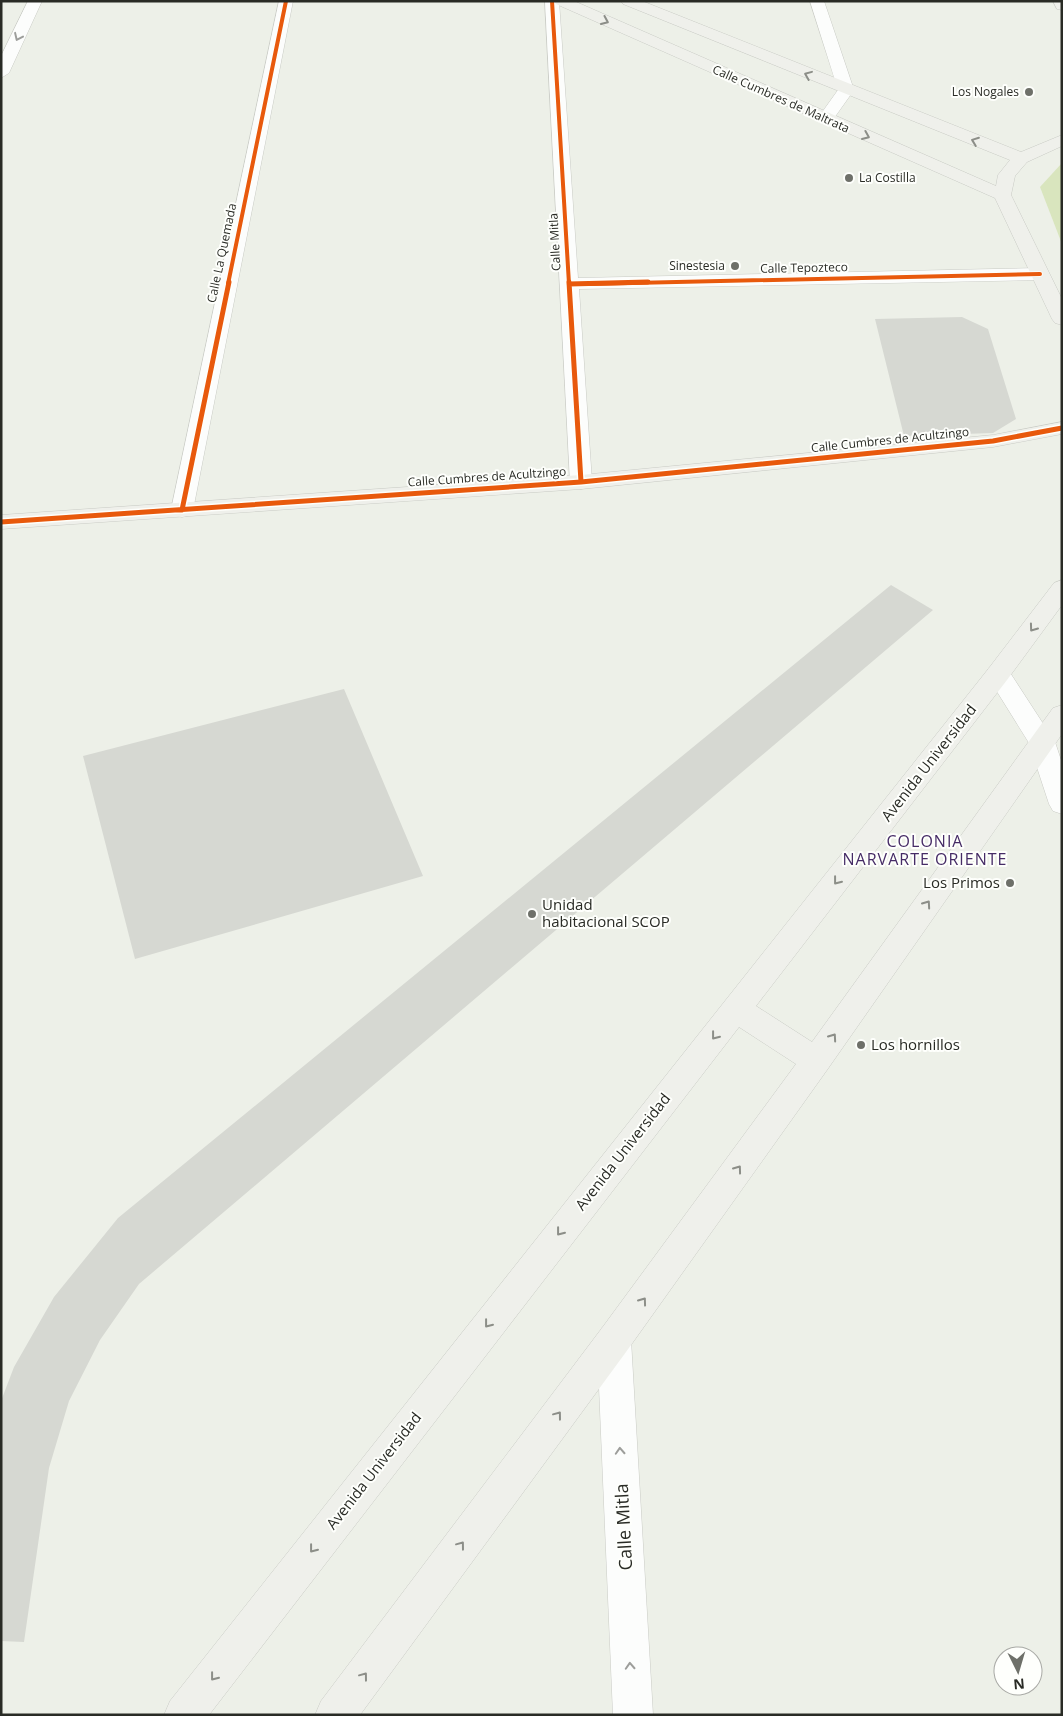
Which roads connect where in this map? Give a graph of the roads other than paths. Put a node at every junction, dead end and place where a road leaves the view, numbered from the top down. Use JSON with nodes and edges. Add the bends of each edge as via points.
{"nodes":[{"id":1,"x":35,"y":1,"type":"edge"},
{"id":2,"x":286,"y":1,"type":"edge"},
{"id":3,"x":552,"y":1,"type":"edge"},
{"id":4,"x":560,"y":1,"type":"edge"},
{"id":5,"x":628,"y":1,"type":"edge"},
{"id":6,"x":817,"y":1,"type":"edge"},
{"id":7,"x":1060,"y":1,"type":"edge"},
{"id":8,"x":1062,"y":6,"type":"edge"},
{"id":9,"x":1,"y":73,"type":"edge"},
{"id":10,"x":846,"y":90,"type":"junction"},
{"id":11,"x":826,"y":118,"type":"junction"},
{"id":12,"x":1062,"y":140,"type":"edge"},
{"id":13,"x":1021,"y":158,"type":"junction"},
{"id":14,"x":1002,"y":195,"type":"junction"},
{"id":15,"x":1040,"y":274,"type":"junction"},
{"id":16,"x":569,"y":284,"type":"junction"},
{"id":17,"x":1062,"y":319,"type":"edge"},
{"id":18,"x":1062,"y":428,"type":"edge"},
{"id":19,"x":581,"y":482,"type":"junction"},
{"id":20,"x":182,"y":510,"type":"junction"},
{"id":21,"x":1,"y":522,"type":"edge"},
{"id":22,"x":1062,"y":588,"type":"edge"},
{"id":23,"x":998,"y":674,"type":"junction"},
{"id":24,"x":1062,"y":714,"type":"edge"},
{"id":25,"x":1042,"y":742,"type":"junction"},
{"id":26,"x":1062,"y":804,"type":"edge"},
{"id":27,"x":736,"y":1009,"type":"junction"},
{"id":28,"x":816,"y":1061,"type":"junction"},
{"id":29,"x":614,"y":1340,"type":"junction"},
{"id":30,"x":184,"y":1715,"type":"edge"},
{"id":31,"x":335,"y":1715,"type":"edge"},
{"id":32,"x":633,"y":1715,"type":"edge"}],
"edges":[{"from":1,"to":9,"type":"street","one_way":true},
{"from":2,"to":20,"type":"street","name":"Calle La Quemada"},
{"from":3,"to":16,"type":"street","name":"Calle Mitla"},
{"from":4,"to":11,"type":"main road","name":"Calle Cumbres de Maltrata","one_way":true},
{"from":10,"to":5,"type":"main road","one_way":true},
{"from":6,"to":10,"type":"street"},
{"from":7,"to":8,"type":"main road"},
{"from":10,"to":11,"type":"street"},
{"from":13,"to":10,"type":"main road","one_way":true},
{"from":11,"to":14,"type":"main road","name":"Calle Cumbres de Maltrata","one_way":true},
{"from":12,"to":13,"type":"main road"},
{"from":13,"to":14,"type":"main road","via":[[1007,175]]},
{"from":14,"to":15,"type":"main road"},
{"from":15,"to":16,"type":"street","name":"Calle Tepozteco"},
{"from":15,"to":17,"type":"main road"},
{"from":16,"to":19,"type":"street","name":"Calle Mitla"},
{"from":18,"to":19,"type":"main road","name":"Calle Cumbres de Acultzingo","via":[[993,441]]},
{"from":19,"to":20,"type":"main road","name":"Calle Cumbres de Acultzingo"},
{"from":20,"to":21,"type":"main road","name":"Calle Cumbres de Acultzingo"},
{"from":22,"to":23,"type":"main road","name":"Avenida Universidad","one_way":true},
{"from":23,"to":25,"type":"street"},
{"from":23,"to":27,"type":"main road","name":"Avenida Universidad","one_way":true},
{"from":24,"to":25,"type":"main road"},
{"from":25,"to":26,"type":"street"},
{"from":28,"to":25,"type":"main road","one_way":true},
{"from":27,"to":28,"type":"main road"},
{"from":27,"to":30,"type":"main road","name":"Avenida Universidad","one_way":true},
{"from":29,"to":28,"type":"main road","one_way":true},
{"from":31,"to":29,"type":"main road","one_way":true},
{"from":32,"to":29,"type":"street","name":"Calle Mitla","one_way":true}]}
